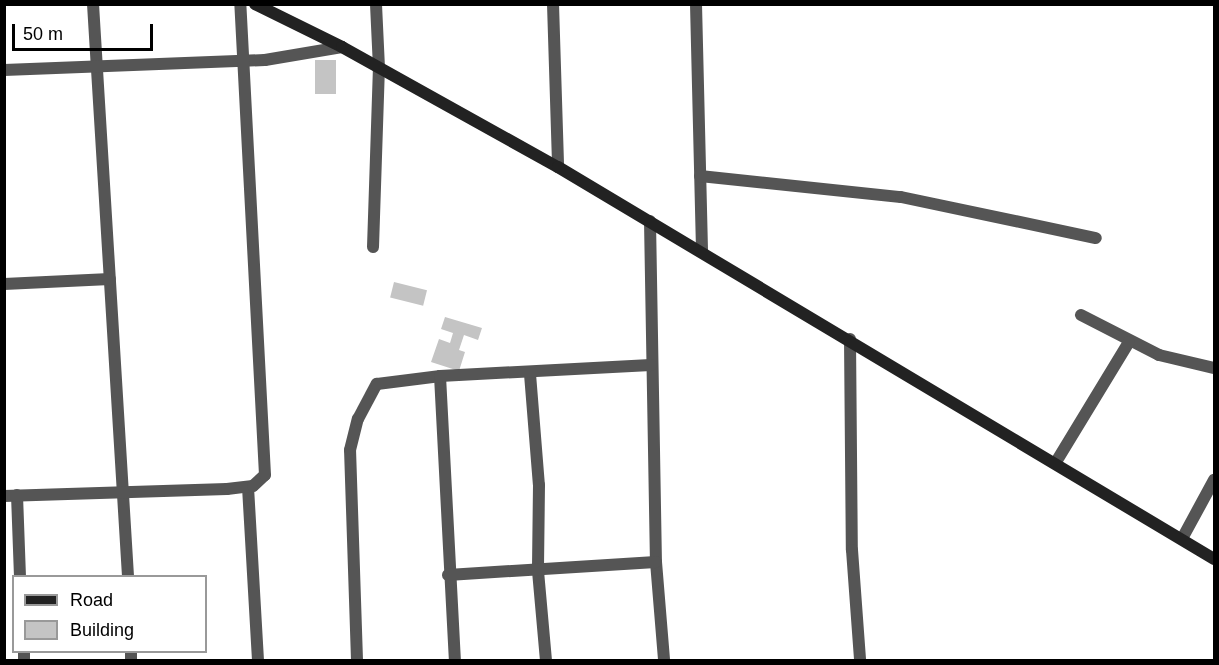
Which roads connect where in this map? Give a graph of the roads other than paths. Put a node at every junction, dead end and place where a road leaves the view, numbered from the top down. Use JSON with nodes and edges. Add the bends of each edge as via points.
{"nodes":[{"id":1,"x":93,"y":4,"type":"edge"},
{"id":2,"x":240,"y":4,"type":"edge"},
{"id":3,"x":255,"y":4,"type":"edge"},
{"id":4,"x":376,"y":4,"type":"edge"},
{"id":5,"x":553,"y":4,"type":"edge"},
{"id":6,"x":696,"y":4,"type":"edge"},
{"id":7,"x":342,"y":47,"type":"junction"},
{"id":8,"x":243,"y":61,"type":"junction"},
{"id":9,"x":97,"y":66,"type":"junction"},
{"id":10,"x":379,"y":68,"type":"junction"},
{"id":11,"x":4,"y":70,"type":"edge"},
{"id":12,"x":558,"y":167,"type":"junction"},
{"id":13,"x":700,"y":176,"type":"junction"},
{"id":14,"x":650,"y":221,"type":"junction"},
{"id":15,"x":1096,"y":238,"type":"dead end"},
{"id":16,"x":374,"y":247,"type":"dead end"},
{"id":17,"x":702,"y":252,"type":"junction"},
{"id":18,"x":110,"y":279,"type":"junction"},
{"id":19,"x":4,"y":284,"type":"edge"},
{"id":20,"x":1081,"y":315,"type":"dead end"},
{"id":21,"x":850,"y":339,"type":"junction"},
{"id":22,"x":1129,"y":342,"type":"junction"},
{"id":23,"x":651,"y":365,"type":"junction"},
{"id":24,"x":1215,"y":368,"type":"edge"},
{"id":25,"x":530,"y":374,"type":"junction"},
{"id":26,"x":440,"y":376,"type":"junction"},
{"id":27,"x":1056,"y":462,"type":"junction"},
{"id":28,"x":1215,"y":480,"type":"edge"},
{"id":29,"x":248,"y":487,"type":"junction"},
{"id":30,"x":124,"y":491,"type":"junction"},
{"id":31,"x":11,"y":496,"type":"edge"},
{"id":32,"x":1183,"y":537,"type":"junction"},
{"id":33,"x":1215,"y":559,"type":"edge"},
{"id":34,"x":656,"y":562,"type":"junction"},
{"id":35,"x":538,"y":571,"type":"junction"},
{"id":36,"x":20,"y":575,"type":"edge"},
{"id":37,"x":128,"y":575,"type":"edge"},
{"id":38,"x":448,"y":576,"type":"junction"},
{"id":39,"x":258,"y":660,"type":"edge"},
{"id":40,"x":357,"y":660,"type":"edge"},
{"id":41,"x":455,"y":660,"type":"edge"},
{"id":42,"x":546,"y":660,"type":"edge"},
{"id":43,"x":664,"y":660,"type":"edge"},
{"id":44,"x":860,"y":660,"type":"edge"}],
"edges":[{"from":1,"to":9,"type":"street"},
{"from":2,"to":8,"type":"street"},
{"from":3,"to":7,"type":"street"},
{"from":4,"to":10,"type":"street"},
{"from":5,"to":12,"type":"street"},
{"from":6,"to":13,"type":"street"},
{"from":7,"to":8,"type":"street"},
{"from":7,"to":10,"type":"street"},
{"from":8,"to":9,"type":"street"},
{"from":8,"to":29,"type":"street","via":[[267,463],[265,475]]},
{"from":9,"to":11,"type":"street"},
{"from":9,"to":18,"type":"street"},
{"from":10,"to":12,"type":"street"},
{"from":10,"to":16,"type":"street"},
{"from":12,"to":14,"type":"street"},
{"from":13,"to":15,"type":"street","via":[[901,197]]},
{"from":13,"to":17,"type":"street"},
{"from":14,"to":17,"type":"street"},
{"from":14,"to":23,"type":"street"},
{"from":17,"to":21,"type":"street"},
{"from":18,"to":19,"type":"street"},
{"from":18,"to":30,"type":"street"},
{"from":20,"to":22,"type":"street"},
{"from":21,"to":27,"type":"street"},
{"from":21,"to":44,"type":"street","via":[[852,550]]},
{"from":22,"to":24,"type":"street","via":[[1159,355]]},
{"from":22,"to":27,"type":"street"},
{"from":23,"to":25,"type":"street"},
{"from":23,"to":34,"type":"street"},
{"from":25,"to":26,"type":"street"},
{"from":25,"to":35,"type":"street","via":[[539,485]]},
{"from":26,"to":38,"type":"street"},
{"from":26,"to":40,"type":"street","via":[[379,382],[351,439]]},
{"from":27,"to":32,"type":"street"},
{"from":28,"to":32,"type":"street"},
{"from":29,"to":30,"type":"street"},
{"from":29,"to":39,"type":"street"},
{"from":30,"to":31,"type":"street"},
{"from":30,"to":37,"type":"street"},
{"from":31,"to":36,"type":"street"},
{"from":32,"to":33,"type":"street"},
{"from":34,"to":35,"type":"street"},
{"from":34,"to":43,"type":"street"},
{"from":35,"to":38,"type":"street"},
{"from":35,"to":42,"type":"street"},
{"from":38,"to":41,"type":"street"}]}
